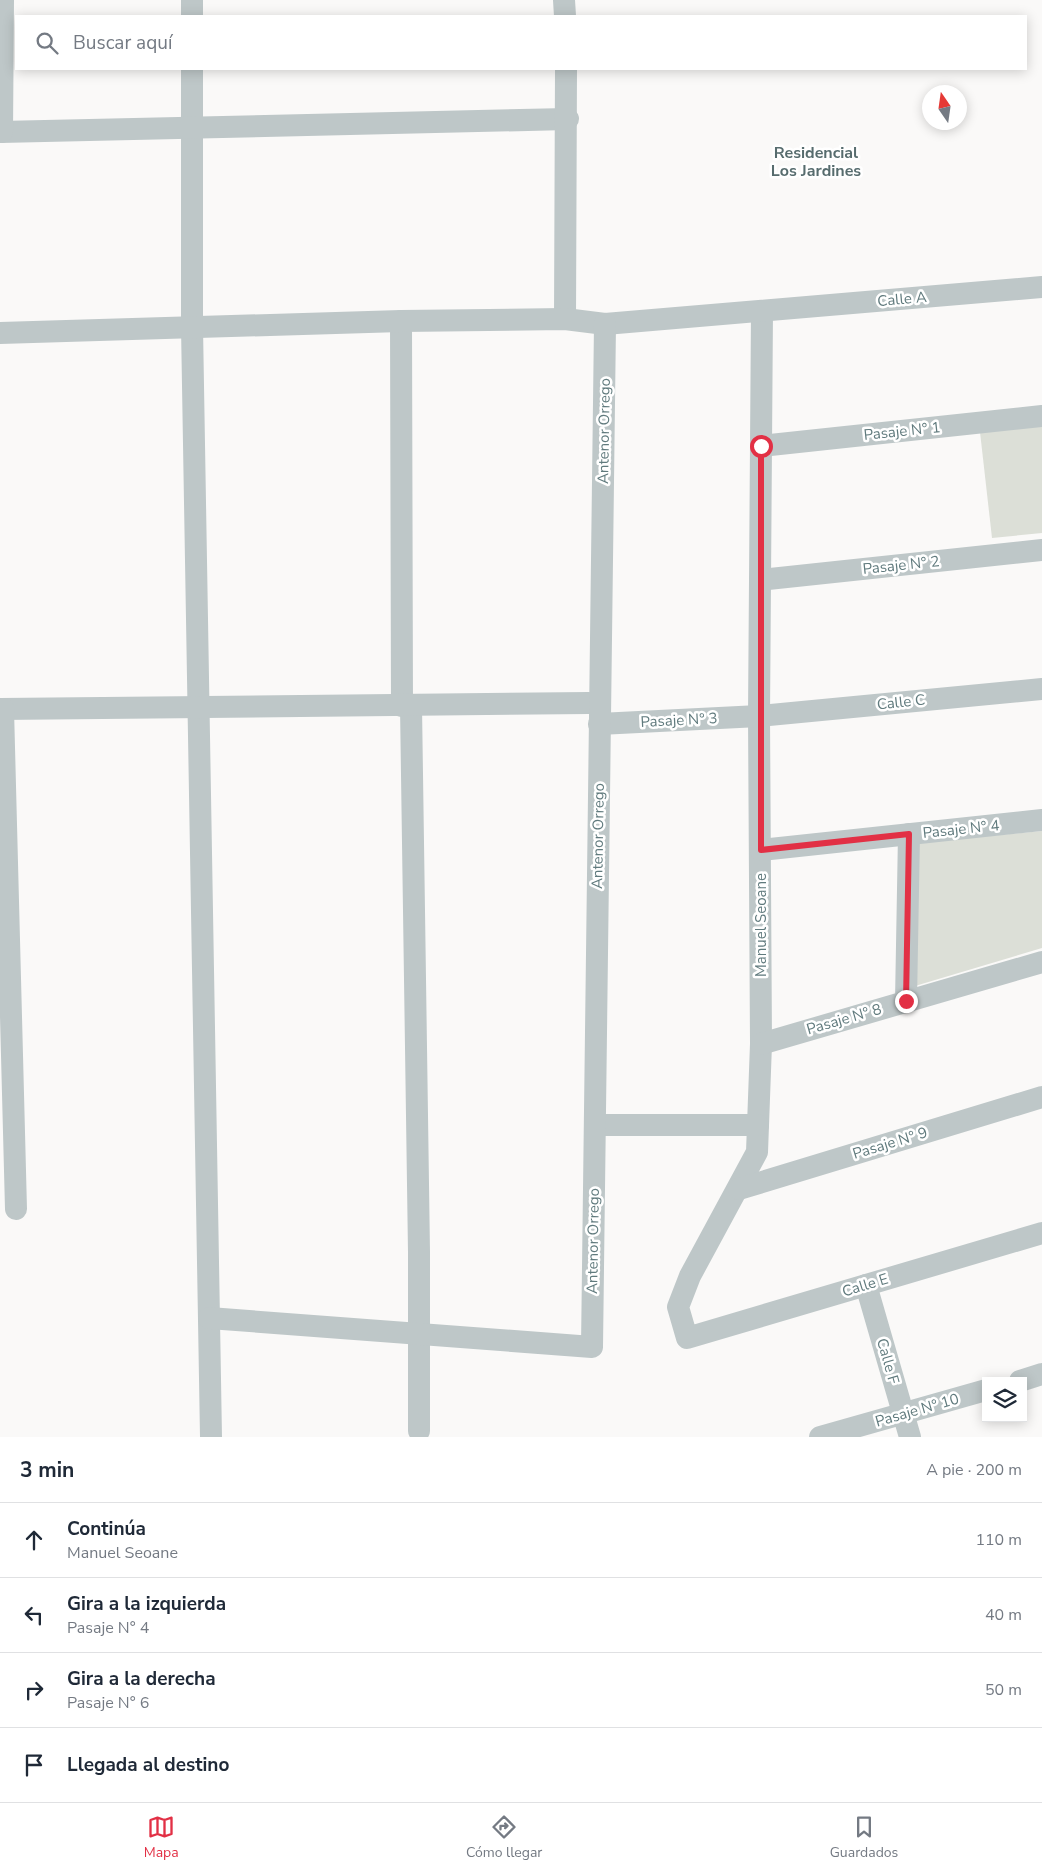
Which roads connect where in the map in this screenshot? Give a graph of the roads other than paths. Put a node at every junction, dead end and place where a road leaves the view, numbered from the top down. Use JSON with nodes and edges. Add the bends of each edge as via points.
{"nodes":[{"id":1,"x":3,"y":0,"type":"edge"},
{"id":2,"x":192,"y":0,"type":"edge"},
{"id":3,"x":564,"y":0,"type":"edge"},
{"id":4,"x":192,"y":15,"type":"edge"},
{"id":5,"x":565,"y":15,"type":"edge"},
{"id":6,"x":192,"y":70,"type":"edge"},
{"id":7,"x":566,"y":70,"type":"edge"},
{"id":8,"x":568,"y":119,"type":"junction"},
{"id":9,"x":192,"y":128,"type":"junction"},
{"id":10,"x":1,"y":132,"type":"edge"},
{"id":11,"x":1042,"y":287,"type":"edge"},
{"id":12,"x":762,"y":311,"type":"junction"},
{"id":13,"x":565,"y":319,"type":"junction"},
{"id":14,"x":401,"y":321,"type":"junction"},
{"id":15,"x":605,"y":324,"type":"junction"},
{"id":16,"x":192,"y":327,"type":"junction"},
{"id":17,"x":0,"y":333,"type":"edge"},
{"id":18,"x":1042,"y":416,"type":"edge"},
{"id":19,"x":761,"y":446,"type":"junction"},
{"id":20,"x":1042,"y":550,"type":"edge"},
{"id":21,"x":760,"y":580,"type":"junction"},
{"id":22,"x":1042,"y":689,"type":"edge"},
{"id":23,"x":589,"y":704,"type":"dead end"},
{"id":24,"x":407,"y":706,"type":"junction"},
{"id":25,"x":2,"y":709,"type":"edge"},
{"id":26,"x":198,"y":709,"type":"junction"},
{"id":27,"x":759,"y":716,"type":"junction"},
{"id":28,"x":599,"y":724,"type":"junction"},
{"id":29,"x":1042,"y":820,"type":"edge"},
{"id":30,"x":909,"y":834,"type":"junction"},
{"id":31,"x":761,"y":850,"type":"junction"},
{"id":32,"x":1042,"y":962,"type":"edge"},
{"id":33,"x":906,"y":1001,"type":"junction"},
{"id":34,"x":762,"y":1044,"type":"junction"},
{"id":35,"x":1042,"y":1097,"type":"edge"},
{"id":36,"x":595,"y":1125,"type":"junction"},
{"id":37,"x":758,"y":1125,"type":"junction"},
{"id":38,"x":739,"y":1189,"type":"junction"},
{"id":39,"x":16,"y":1209,"type":"dead end"},
{"id":40,"x":1042,"y":1233,"type":"edge"},
{"id":41,"x":866,"y":1285,"type":"junction"},
{"id":42,"x":209,"y":1318,"type":"junction"},
{"id":43,"x":419,"y":1334,"type":"junction"},
{"id":44,"x":687,"y":1338,"type":"joint"},
{"id":45,"x":1042,"y":1374,"type":"edge"},
{"id":46,"x":1027,"y":1379,"type":"edge"},
{"id":47,"x":982,"y":1391,"type":"edge"},
{"id":48,"x":904,"y":1414,"type":"junction"},
{"id":49,"x":418,"y":1431,"type":"dead end"},
{"id":50,"x":211,"y":1437,"type":"edge"},
{"id":51,"x":820,"y":1437,"type":"edge"},
{"id":52,"x":910,"y":1437,"type":"edge"}],
"edges":[{"from":1,"to":10,"type":"street"},
{"from":2,"to":4,"type":"street"},
{"from":3,"to":5,"type":"street"},
{"from":6,"to":9,"type":"street"},
{"from":7,"to":8,"type":"street"},
{"from":8,"to":9,"type":"street"},
{"from":8,"to":13,"type":"street"},
{"from":9,"to":10,"type":"street"},
{"from":9,"to":16,"type":"street"},
{"from":11,"to":12,"type":"street","name":"Calle A"},
{"from":12,"to":15,"type":"street","name":"Calle A"},
{"from":12,"to":19,"type":"street","name":"Manuel Seoane"},
{"from":13,"to":14,"type":"street","name":"Calle A"},
{"from":13,"to":15,"type":"street","name":"Calle A"},
{"from":14,"to":16,"type":"street","name":"Calle A"},
{"from":14,"to":24,"type":"street"},
{"from":15,"to":28,"type":"street","name":"Antenor Orrego"},
{"from":16,"to":17,"type":"street","name":"Calle A"},
{"from":16,"to":26,"type":"street"},
{"from":18,"to":19,"type":"street","name":"Pasaje N° 1"},
{"from":19,"to":21,"type":"street","name":"Manuel Seoane"},
{"from":20,"to":21,"type":"street","name":"Pasaje N° 2"},
{"from":21,"to":27,"type":"street","name":"Manuel Seoane"},
{"from":22,"to":27,"type":"street","name":"Calle C"},
{"from":23,"to":24,"type":"street"},
{"from":24,"to":26,"type":"street"},
{"from":24,"to":43,"type":"street"},
{"from":25,"to":26,"type":"street"},
{"from":25,"to":39,"type":"street"},
{"from":26,"to":42,"type":"street"},
{"from":27,"to":28,"type":"street","name":"Pasaje N° 3"},
{"from":27,"to":31,"type":"street","name":"Manuel Seoane"},
{"from":28,"to":36,"type":"street","name":"Antenor Orrego"},
{"from":29,"to":30,"type":"street","name":"Pasaje N° 4"},
{"from":30,"to":31,"type":"street","name":"Pasaje N° 4"},
{"from":30,"to":33,"type":"street"},
{"from":31,"to":34,"type":"street","name":"Manuel Seoane"},
{"from":32,"to":33,"type":"street","name":"Pasaje N° 8"},
{"from":33,"to":34,"type":"street","name":"Pasaje N° 8"},
{"from":34,"to":37,"type":"street","name":"Manuel Seoane"},
{"from":35,"to":38,"type":"street","name":"Pasaje N° 9"},
{"from":36,"to":37,"type":"street"},
{"from":36,"to":43,"type":"street","name":"Antenor Orrego","via":[[592,1348]]},
{"from":37,"to":38,"type":"street","name":"Manuel Seoane","via":[[757,1152]]},
{"from":38,"to":44,"type":"street","name":"Manuel Seoane","via":[[690,1276],[678,1307]]},
{"from":40,"to":41,"type":"street","name":"Calle E"},
{"from":41,"to":44,"type":"street","name":"Calle E"},
{"from":41,"to":48,"type":"street","name":"Calle F"},
{"from":42,"to":43,"type":"street"},
{"from":42,"to":50,"type":"street"},
{"from":43,"to":49,"type":"street"},
{"from":45,"to":46,"type":"street"},
{"from":47,"to":48,"type":"street","name":"Pasaje N° 10"},
{"from":48,"to":51,"type":"street","name":"Pasaje N° 10"},
{"from":48,"to":52,"type":"street","name":"Calle F"}]}
